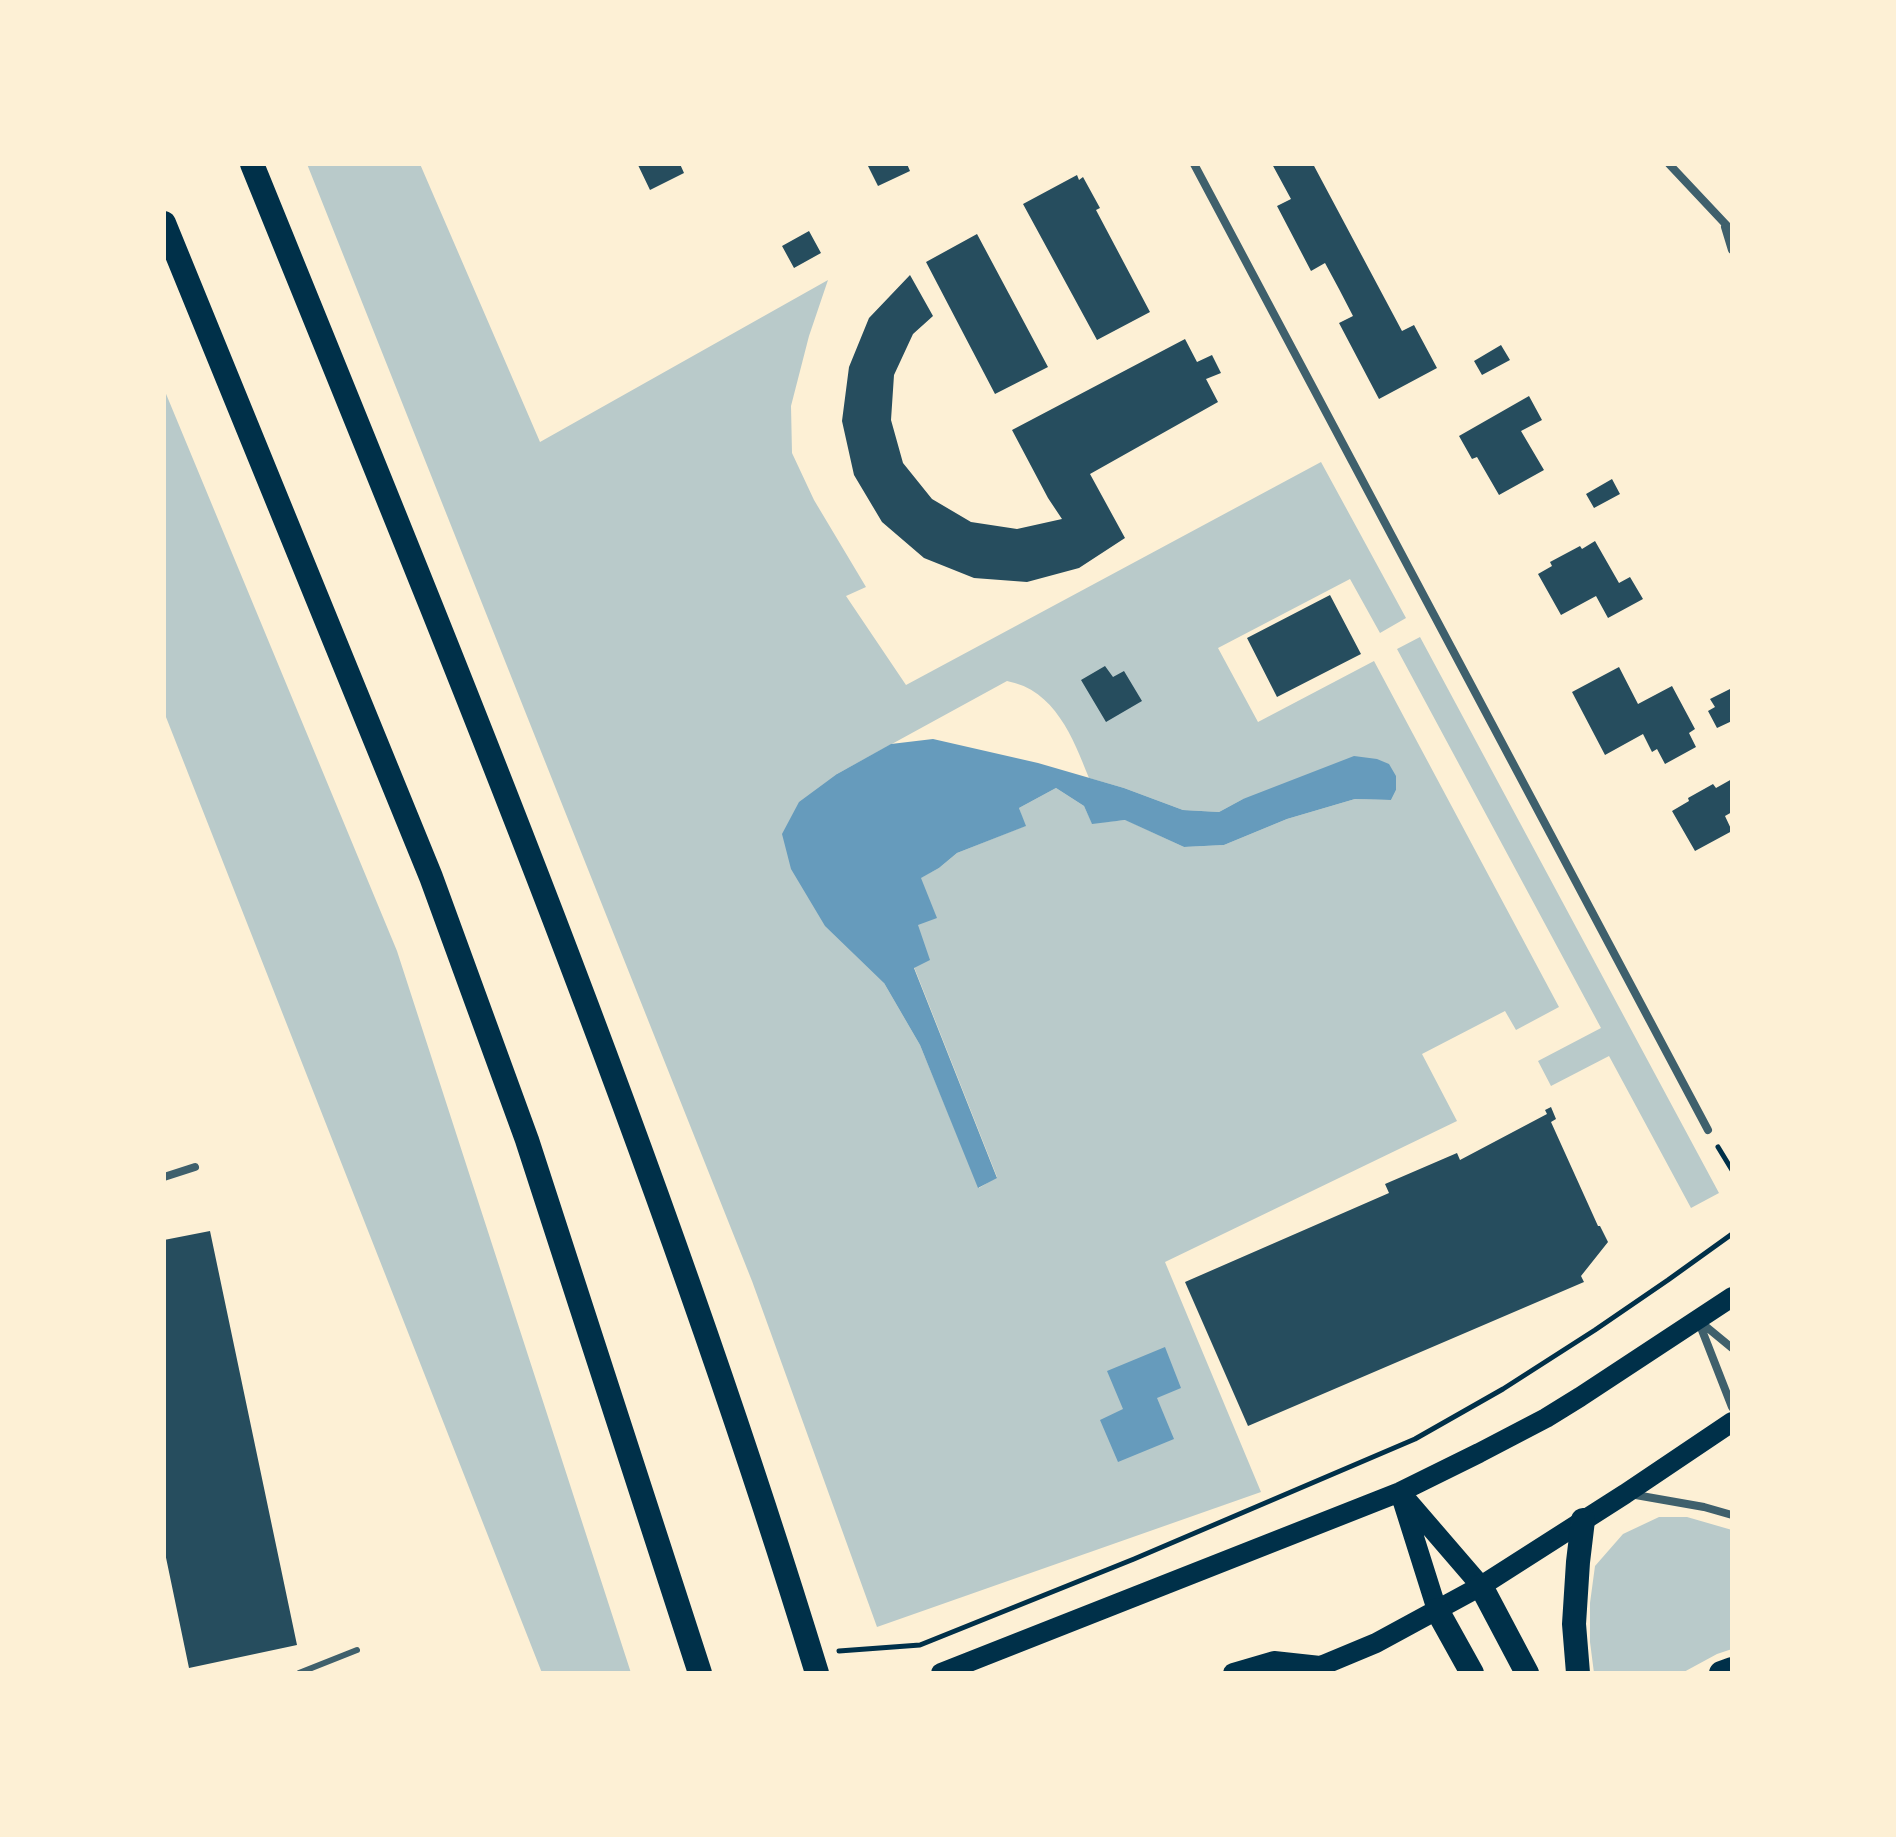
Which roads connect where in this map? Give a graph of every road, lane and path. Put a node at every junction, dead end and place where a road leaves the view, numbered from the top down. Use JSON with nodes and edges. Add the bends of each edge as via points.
{"nodes":[{"id":1,"x":252,"y":164,"type":"edge"},
{"id":2,"x":1194,"y":164,"type":"edge"},
{"id":3,"x":1669,"y":164,"type":"edge"},
{"id":4,"x":164,"y":223,"type":"edge"},
{"id":5,"x":1729,"y":229,"type":"edge"},
{"id":6,"x":1732,"y":250,"type":"edge"},
{"id":7,"x":1708,"y":1130,"type":"dead end"},
{"id":8,"x":195,"y":1167,"type":"dead end"},
{"id":9,"x":164,"y":1177,"type":"edge"},
{"id":10,"x":1732,"y":1234,"type":"edge"},
{"id":11,"x":1732,"y":1297,"type":"edge"},
{"id":12,"x":1698,"y":1319,"type":"junction"},
{"id":13,"x":1732,"y":1348,"type":"edge"},
{"id":14,"x":1732,"y":1407,"type":"edge"},
{"id":15,"x":1732,"y":1422,"type":"edge"},
{"id":16,"x":1400,"y":1492,"type":"junction"},
{"id":17,"x":1625,"y":1494,"type":"junction"},
{"id":18,"x":1732,"y":1515,"type":"edge"},
{"id":19,"x":1583,"y":1520,"type":"junction"},
{"id":20,"x":1481,"y":1586,"type":"junction"},
{"id":21,"x":1437,"y":1610,"type":"junction"},
{"id":22,"x":357,"y":1650,"type":"dead end"},
{"id":23,"x":838,"y":1651,"type":"dead end"},
{"id":24,"x":697,"y":1663,"type":"edge"},
{"id":25,"x":1312,"y":1669,"type":"edge"},
{"id":26,"x":1732,"y":1669,"type":"edge"},
{"id":27,"x":299,"y":1673,"type":"edge"},
{"id":28,"x":817,"y":1673,"type":"edge"},
{"id":29,"x":941,"y":1673,"type":"edge"},
{"id":30,"x":1233,"y":1673,"type":"edge"},
{"id":31,"x":1472,"y":1673,"type":"edge"},
{"id":32,"x":1527,"y":1673,"type":"edge"},
{"id":33,"x":1578,"y":1673,"type":"edge"},
{"id":34,"x":1721,"y":1673,"type":"edge"}],
"edges":[{"from":1,"to":28,"type":"highway","via":[[600,1039],[707,1336]]},
{"from":2,"to":7,"type":"street"},
{"from":3,"to":5,"type":"street"},
{"from":4,"to":24,"type":"highway","via":[[431,877],[527,1140]]},
{"from":5,"to":6,"type":"street"},
{"from":8,"to":9,"type":"street"},
{"from":10,"to":23,"type":"path","via":[[1582,1339],[1415,1439],[920,1645]]},
{"from":11,"to":12,"type":"main road"},
{"from":12,"to":13,"type":"street"},
{"from":12,"to":14,"type":"street"},
{"from":12,"to":16,"type":"main road","via":[[1546,1418]]},
{"from":15,"to":17,"type":"main road"},
{"from":16,"to":20,"type":"main road"},
{"from":16,"to":21,"type":"main road"},
{"from":16,"to":29,"type":"main road"},
{"from":17,"to":18,"type":"street"},
{"from":17,"to":19,"type":"main road"},
{"from":19,"to":20,"type":"main road"},
{"from":19,"to":33,"type":"highway","via":[[1574,1624]]},
{"from":20,"to":21,"type":"main road"},
{"from":20,"to":32,"type":"highway"},
{"from":21,"to":25,"type":"main road"},
{"from":21,"to":31,"type":"highway"},
{"from":22,"to":27,"type":"lane"},
{"from":25,"to":30,"type":"main road","via":[[1274,1661]]},
{"from":26,"to":34,"type":"highway"}]}
